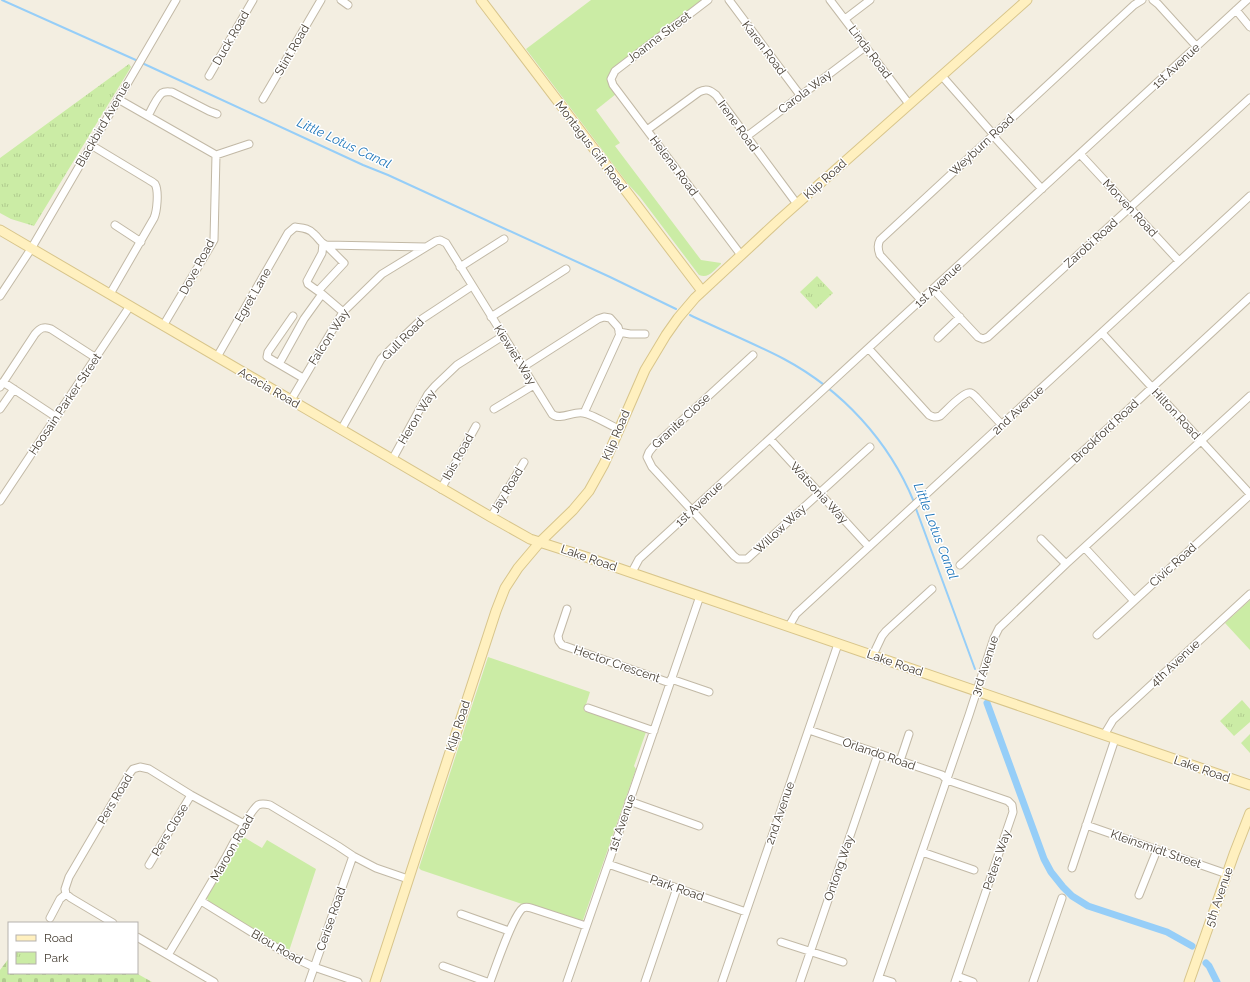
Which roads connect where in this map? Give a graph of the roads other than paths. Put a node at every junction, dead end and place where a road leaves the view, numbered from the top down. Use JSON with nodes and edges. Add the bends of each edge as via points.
{"nodes":[{"id":1,"x":176,"y":0,"type":"edge"},
{"id":2,"x":253,"y":0,"type":"edge"},
{"id":3,"x":322,"y":0,"type":"edge"},
{"id":4,"x":341,"y":0,"type":"edge"},
{"id":5,"x":481,"y":0,"type":"edge"},
{"id":6,"x":708,"y":0,"type":"edge"},
{"id":7,"x":729,"y":0,"type":"edge"},
{"id":8,"x":830,"y":0,"type":"edge"},
{"id":9,"x":870,"y":0,"type":"edge"},
{"id":10,"x":1028,"y":0,"type":"edge"},
{"id":11,"x":1142,"y":0,"type":"edge"},
{"id":12,"x":1153,"y":0,"type":"edge"},
{"id":13,"x":1247,"y":0,"type":"edge"},
{"id":14,"x":348,"y":5,"type":"dead end"},
{"id":15,"x":1236,"y":10,"type":"junction"},
{"id":16,"x":845,"y":19,"type":"junction"},
{"id":17,"x":1250,"y":26,"type":"edge"},
{"id":18,"x":865,"y":47,"type":"junction"},
{"id":19,"x":1197,"y":47,"type":"junction"},
{"id":20,"x":209,"y":76,"type":"dead end"},
{"id":21,"x":612,"y":76,"type":"joint"},
{"id":22,"x":942,"y":76,"type":"junction"},
{"id":23,"x":800,"y":95,"type":"junction"},
{"id":24,"x":1250,"y":98,"type":"edge"},
{"id":25,"x":118,"y":99,"type":"junction"},
{"id":26,"x":264,"y":99,"type":"dead end"},
{"id":27,"x":909,"y":104,"type":"junction"},
{"id":28,"x":217,"y":114,"type":"dead end"},
{"id":29,"x":148,"y":116,"type":"junction"},
{"id":30,"x":647,"y":130,"type":"junction"},
{"id":31,"x":994,"y":134,"type":"junction"},
{"id":32,"x":746,"y":137,"type":"junction"},
{"id":33,"x":249,"y":144,"type":"dead end"},
{"id":34,"x":91,"y":145,"type":"junction"},
{"id":35,"x":1080,"y":154,"type":"junction"},
{"id":36,"x":216,"y":155,"type":"junction"},
{"id":37,"x":1042,"y":189,"type":"junction"},
{"id":38,"x":1250,"y":196,"type":"edge"},
{"id":39,"x":797,"y":204,"type":"junction"},
{"id":40,"x":1130,"y":207,"type":"junction"},
{"id":41,"x":115,"y":225,"type":"dead end"},
{"id":42,"x":0,"y":230,"type":"edge"},
{"id":43,"x":504,"y":239,"type":"dead end"},
{"id":44,"x":436,"y":241,"type":"joint"},
{"id":45,"x":141,"y":242,"type":"junction"},
{"id":46,"x":325,"y":245,"type":"junction"},
{"id":47,"x":426,"y":247,"type":"junction"},
{"id":48,"x":31,"y":249,"type":"junction"},
{"id":49,"x":741,"y":255,"type":"junction"},
{"id":50,"x":1179,"y":261,"type":"junction"},
{"id":51,"x":460,"y":267,"type":"junction"},
{"id":52,"x":566,"y":269,"type":"dead end"},
{"id":53,"x":472,"y":286,"type":"junction"},
{"id":54,"x":933,"y":289,"type":"junction"},
{"id":55,"x":702,"y":291,"type":"junction"},
{"id":56,"x":320,"y":292,"type":"junction"},
{"id":57,"x":110,"y":294,"type":"junction"},
{"id":58,"x":0,"y":296,"type":"edge"},
{"id":59,"x":1250,"y":297,"type":"edge"},
{"id":60,"x":921,"y":300,"type":"junction"},
{"id":61,"x":130,"y":306,"type":"junction"},
{"id":62,"x":343,"y":312,"type":"junction"},
{"id":63,"x":294,"y":316,"type":"dead end"},
{"id":64,"x":491,"y":317,"type":"junction"},
{"id":65,"x":960,"y":318,"type":"junction"},
{"id":66,"x":164,"y":326,"type":"junction"},
{"id":67,"x":619,"y":332,"type":"junction"},
{"id":68,"x":1102,"y":333,"type":"junction"},
{"id":69,"x":645,"y":334,"type":"dead end"},
{"id":70,"x":503,"y":336,"type":"junction"},
{"id":71,"x":938,"y":338,"type":"dead end"},
{"id":72,"x":869,"y":349,"type":"junction"},
{"id":73,"x":753,"y":355,"type":"dead end"},
{"id":74,"x":217,"y":357,"type":"junction"},
{"id":75,"x":96,"y":358,"type":"junction"},
{"id":76,"x":279,"y":364,"type":"junction"},
{"id":77,"x":522,"y":367,"type":"junction"},
{"id":78,"x":303,"y":378,"type":"junction"},
{"id":79,"x":2,"y":385,"type":"edge"},
{"id":80,"x":534,"y":385,"type":"junction"},
{"id":81,"x":1151,"y":387,"type":"junction"},
{"id":82,"x":14,"y":389,"type":"junction"},
{"id":83,"x":1250,"y":396,"type":"edge"},
{"id":84,"x":291,"y":400,"type":"junction"},
{"id":85,"x":494,"y":409,"type":"dead end"},
{"id":86,"x":0,"y":410,"type":"edge"},
{"id":87,"x":584,"y":413,"type":"junction"},
{"id":88,"x":56,"y":417,"type":"junction"},
{"id":89,"x":1002,"y":425,"type":"junction"},
{"id":90,"x":476,"y":426,"type":"dead end"},
{"id":91,"x":619,"y":429,"type":"junction"},
{"id":92,"x":341,"y":430,"type":"junction"},
{"id":93,"x":770,"y":439,"type":"junction"},
{"id":94,"x":1201,"y":441,"type":"junction"},
{"id":95,"x":870,"y":447,"type":"dead end"},
{"id":96,"x":392,"y":460,"type":"junction"},
{"id":97,"x":524,"y":462,"type":"dead end"},
{"id":98,"x":441,"y":488,"type":"junction"},
{"id":99,"x":3,"y":492,"type":"edge"},
{"id":100,"x":819,"y":493,"type":"junction"},
{"id":101,"x":1250,"y":494,"type":"edge"},
{"id":102,"x":0,"y":501,"type":"edge"},
{"id":103,"x":692,"y":511,"type":"junction"},
{"id":104,"x":491,"y":518,"type":"junction"},
{"id":105,"x":1041,"y":539,"type":"dead end"},
{"id":106,"x":540,"y":542,"type":"junction"},
{"id":107,"x":869,"y":547,"type":"junction"},
{"id":108,"x":1085,"y":548,"type":"junction"},
{"id":109,"x":1066,"y":564,"type":"junction"},
{"id":110,"x":960,"y":565,"type":"dead end"},
{"id":111,"x":632,"y":572,"type":"junction"},
{"id":112,"x":932,"y":589,"type":"dead end"},
{"id":113,"x":1250,"y":594,"type":"edge"},
{"id":114,"x":700,"y":596,"type":"junction"},
{"id":115,"x":1134,"y":601,"type":"junction"},
{"id":116,"x":567,"y":609,"type":"dead end"},
{"id":117,"x":789,"y":626,"type":"junction"},
{"id":118,"x":1097,"y":635,"type":"dead end"},
{"id":119,"x":838,"y":644,"type":"junction"},
{"id":120,"x":874,"y":655,"type":"junction"},
{"id":121,"x":671,"y":681,"type":"junction"},
{"id":122,"x":977,"y":691,"type":"junction"},
{"id":123,"x":709,"y":692,"type":"dead end"},
{"id":124,"x":588,"y":708,"type":"dead end"},
{"id":125,"x":809,"y":730,"type":"junction"},
{"id":126,"x":654,"y":731,"type":"junction"},
{"id":127,"x":909,"y":734,"type":"dead end"},
{"id":128,"x":1104,"y":735,"type":"junction"},
{"id":129,"x":1115,"y":739,"type":"junction"},
{"id":130,"x":878,"y":754,"type":"junction"},
{"id":131,"x":900,"y":761,"type":"junction"},
{"id":132,"x":947,"y":780,"type":"junction"},
{"id":133,"x":1250,"y":785,"type":"edge"},
{"id":134,"x":191,"y":795,"type":"junction"},
{"id":135,"x":629,"y":801,"type":"junction"},
{"id":136,"x":1250,"y":813,"type":"edge"},
{"id":137,"x":244,"y":824,"type":"junction"},
{"id":138,"x":1086,"y":825,"type":"junction"},
{"id":139,"x":699,"y":826,"type":"dead end"},
{"id":140,"x":1157,"y":850,"type":"junction"},
{"id":141,"x":922,"y":852,"type":"junction"},
{"id":142,"x":353,"y":856,"type":"junction"},
{"id":143,"x":608,"y":864,"type":"junction"},
{"id":144,"x":149,"y":865,"type":"dead end"},
{"id":145,"x":1072,"y":868,"type":"dead end"},
{"id":146,"x":974,"y":870,"type":"dead end"},
{"id":147,"x":1227,"y":874,"type":"junction"},
{"id":148,"x":408,"y":879,"type":"junction"},
{"id":149,"x":677,"y":888,"type":"junction"},
{"id":150,"x":66,"y":894,"type":"junction"},
{"id":151,"x":1139,"y":895,"type":"dead end"},
{"id":152,"x":1062,"y":898,"type":"dead end"},
{"id":153,"x":201,"y":901,"type":"junction"},
{"id":154,"x":746,"y":912,"type":"junction"},
{"id":155,"x":461,"y":914,"type":"dead end"},
{"id":156,"x":50,"y":918,"type":"dead end"},
{"id":157,"x":111,"y":922,"type":"edge"},
{"id":158,"x":586,"y":926,"type":"junction"},
{"id":159,"x":509,"y":931,"type":"junction"},
{"id":160,"x":138,"y":938,"type":"edge"},
{"id":161,"x":781,"y":942,"type":"dead end"},
{"id":162,"x":811,"y":952,"type":"junction"},
{"id":163,"x":168,"y":955,"type":"junction"},
{"id":164,"x":843,"y":962,"type":"dead end"},
{"id":165,"x":443,"y":966,"type":"dead end"},
{"id":166,"x":314,"y":967,"type":"junction"},
{"id":167,"x":956,"y":979,"type":"edge"},
{"id":168,"x":878,"y":980,"type":"edge"},
{"id":169,"x":214,"y":982,"type":"edge"},
{"id":170,"x":310,"y":982,"type":"edge"},
{"id":171,"x":358,"y":982,"type":"edge"},
{"id":172,"x":374,"y":982,"type":"edge"},
{"id":173,"x":489,"y":982,"type":"edge"},
{"id":174,"x":567,"y":982,"type":"edge"},
{"id":175,"x":645,"y":982,"type":"edge"},
{"id":176,"x":722,"y":982,"type":"edge"},
{"id":177,"x":800,"y":982,"type":"edge"},
{"id":178,"x":892,"y":982,"type":"edge"},
{"id":179,"x":973,"y":982,"type":"edge"},
{"id":180,"x":1032,"y":982,"type":"edge"},
{"id":181,"x":1189,"y":982,"type":"edge"}],
"edges":[{"from":1,"to":25,"type":"street","name":"Blackbird Avenue"},
{"from":2,"to":20,"type":"street","name":"Duck Road"},
{"from":3,"to":26,"type":"street","name":"Stint Road"},
{"from":4,"to":14,"type":"street"},
{"from":5,"to":55,"type":"street","name":"Montagus Gift Road"},
{"from":6,"to":21,"type":"street","name":"Joanna Street","via":[[615,71]]},
{"from":7,"to":23,"type":"street","name":"Karen Road"},
{"from":8,"to":16,"type":"street","name":"Linda Road"},
{"from":9,"to":16,"type":"street"},
{"from":10,"to":22,"type":"street","name":"Klip Road"},
{"from":11,"to":31,"type":"street","name":"Weyburn Road"},
{"from":12,"to":19,"type":"street"},
{"from":13,"to":15,"type":"street","name":"1st Avenue"},
{"from":15,"to":17,"type":"street"},
{"from":15,"to":19,"type":"street","name":"1st Avenue"},
{"from":16,"to":18,"type":"street","name":"Linda Road"},
{"from":18,"to":23,"type":"street","name":"Carola Way"},
{"from":18,"to":27,"type":"street","name":"Linda Road"},
{"from":19,"to":35,"type":"street","name":"1st Avenue"},
{"from":21,"to":30,"type":"street","name":"Helena Road","via":[[613,85]]},
{"from":22,"to":27,"type":"street","name":"Klip Road"},
{"from":22,"to":31,"type":"street"},
{"from":23,"to":32,"type":"street","name":"Carola Way"},
{"from":24,"to":40,"type":"street","name":"Zarobi Road"},
{"from":25,"to":29,"type":"street"},
{"from":25,"to":34,"type":"street","name":"Blackbird Avenue"},
{"from":27,"to":39,"type":"street","name":"Klip Road"},
{"from":28,"to":29,"type":"street","via":[[172,92],[166,92],[159,97]]},
{"from":29,"to":36,"type":"street"},
{"from":30,"to":32,"type":"street","name":"Irene Road","via":[[699,92],[707,90],[716,95]]},
{"from":30,"to":49,"type":"street","name":"Helena Road"},
{"from":31,"to":37,"type":"street"},
{"from":31,"to":60,"type":"street","name":"Weyburn Road","via":[[878,243],[880,255]]},
{"from":32,"to":39,"type":"street","name":"Irene Road"},
{"from":33,"to":36,"type":"street"},
{"from":34,"to":45,"type":"street","via":[[156,186],[156,213]]},
{"from":34,"to":48,"type":"street","name":"Blackbird Avenue"},
{"from":35,"to":37,"type":"street","name":"1st Avenue"},
{"from":35,"to":40,"type":"street","name":"Morven Road"},
{"from":36,"to":66,"type":"street","name":"Dove Road","via":[[214,240]]},
{"from":37,"to":54,"type":"street","name":"1st Avenue"},
{"from":38,"to":50,"type":"street","name":"2nd Avenue"},
{"from":39,"to":49,"type":"street","name":"Klip Road"},
{"from":40,"to":50,"type":"street","name":"Morven Road"},
{"from":40,"to":65,"type":"street","name":"Zarobi Road","via":[[988,337],[978,337]]},
{"from":41,"to":45,"type":"street"},
{"from":42,"to":48,"type":"street","name":"Acacia Road"},
{"from":43,"to":51,"type":"street"},
{"from":44,"to":47,"type":"street","name":"Falcon Way"},
{"from":44,"to":51,"type":"street","name":"Kiewiet Way","via":[[440,240],[446,244]]},
{"from":45,"to":57,"type":"street"},
{"from":46,"to":47,"type":"street"},
{"from":46,"to":56,"type":"street","via":[[306,280]]},
{"from":46,"to":56,"type":"street","via":[[344,263]]},
{"from":46,"to":74,"type":"street","name":"Egret Lane","via":[[309,230],[295,227],[288,233]]},
{"from":47,"to":62,"type":"street","name":"Falcon Way","via":[[382,274]]},
{"from":48,"to":57,"type":"street","name":"Acacia Road"},
{"from":48,"to":58,"type":"street","name":"Blackbird Avenue"},
{"from":49,"to":55,"type":"street","name":"Klip Road"},
{"from":50,"to":68,"type":"street","name":"2nd Avenue"},
{"from":51,"to":53,"type":"street","name":"Kiewiet Way"},
{"from":52,"to":64,"type":"street"},
{"from":53,"to":64,"type":"street","name":"Kiewiet Way"},
{"from":53,"to":92,"type":"street","name":"Gull Road","via":[[422,319],[387,352]]},
{"from":54,"to":60,"type":"street","name":"1st Avenue"},
{"from":54,"to":65,"type":"street","name":"Zarobi Road"},
{"from":55,"to":91,"type":"street","name":"Klip Road","via":[[678,318],[645,370]]},
{"from":56,"to":62,"type":"street"},
{"from":56,"to":76,"type":"street"},
{"from":57,"to":61,"type":"street","name":"Acacia Road"},
{"from":59,"to":81,"type":"street","name":"Brookford Road"},
{"from":60,"to":72,"type":"street","name":"1st Avenue"},
{"from":61,"to":66,"type":"street","name":"Acacia Road"},
{"from":61,"to":75,"type":"street","name":"Hoosain Parker Street"},
{"from":62,"to":78,"type":"street","name":"Falcon Way"},
{"from":63,"to":76,"type":"street","via":[[268,352],[267,357]]},
{"from":64,"to":70,"type":"street","name":"Kiewiet Way"},
{"from":65,"to":71,"type":"street"},
{"from":66,"to":74,"type":"street","name":"Acacia Road"},
{"from":67,"to":69,"type":"street"},
{"from":67,"to":77,"type":"street","via":[[610,318],[598,319]]},
{"from":67,"to":87,"type":"street","via":[[618,340]]},
{"from":68,"to":81,"type":"street","name":"Hilton Road"},
{"from":68,"to":89,"type":"street","name":"2nd Avenue"},
{"from":70,"to":77,"type":"street","name":"Kiewiet Way"},
{"from":70,"to":96,"type":"street","name":"Heron Way","via":[[457,365],[435,386],[428,394]]},
{"from":72,"to":89,"type":"street","via":[[932,417],[940,416],[969,393],[973,394]]},
{"from":72,"to":93,"type":"street","name":"1st Avenue"},
{"from":73,"to":103,"type":"street","name":"Granite Close","via":[[648,452],[647,457],[652,467]]},
{"from":74,"to":84,"type":"street","name":"Acacia Road"},
{"from":75,"to":79,"type":"street","via":[[51,329],[42,328],[35,334]]},
{"from":75,"to":88,"type":"street","name":"Hoosain Parker Street"},
{"from":76,"to":78,"type":"street"},
{"from":77,"to":80,"type":"street","name":"Kiewiet Way"},
{"from":78,"to":84,"type":"street","name":"Falcon Way"},
{"from":79,"to":82,"type":"street"},
{"from":80,"to":85,"type":"street"},
{"from":80,"to":87,"type":"street","name":"Kiewiet Way","via":[[555,416]]},
{"from":81,"to":94,"type":"street","name":"Hilton Road"},
{"from":81,"to":110,"type":"street","name":"Brookford Road"},
{"from":82,"to":86,"type":"street"},
{"from":82,"to":88,"type":"street"},
{"from":83,"to":94,"type":"street","name":"3rd Avenue"},
{"from":84,"to":92,"type":"street","name":"Acacia Road"},
{"from":87,"to":91,"type":"street"},
{"from":88,"to":99,"type":"street","name":"Hoosain Parker Street"},
{"from":89,"to":107,"type":"street","name":"2nd Avenue"},
{"from":90,"to":98,"type":"street","name":"Ibis Road"},
{"from":91,"to":106,"type":"street","name":"Klip Road","via":[[589,491]]},
{"from":92,"to":96,"type":"street","name":"Acacia Road"},
{"from":93,"to":100,"type":"street","name":"Watsonia Way"},
{"from":93,"to":103,"type":"street","name":"1st Avenue"},
{"from":94,"to":101,"type":"street","name":"Hilton Road"},
{"from":94,"to":108,"type":"street","name":"3rd Avenue"},
{"from":95,"to":100,"type":"street","name":"Willow Way"},
{"from":96,"to":98,"type":"street","name":"Acacia Road"},
{"from":97,"to":104,"type":"street","name":"Jay Road"},
{"from":98,"to":104,"type":"street","name":"Acacia Road"},
{"from":99,"to":102,"type":"street","name":"Hoosain Parker Street"},
{"from":100,"to":103,"type":"street","name":"Willow Way","via":[[753,554],[742,560],[734,556]]},
{"from":100,"to":107,"type":"street","name":"Watsonia Way"},
{"from":101,"to":115,"type":"street","name":"Civic Road"},
{"from":103,"to":111,"type":"street","name":"1st Avenue","via":[[639,559]]},
{"from":104,"to":106,"type":"street","name":"Acacia Road"},
{"from":105,"to":109,"type":"street"},
{"from":106,"to":111,"type":"street","name":"Lake Road"},
{"from":106,"to":148,"type":"street","name":"Klip Road","via":[[513,574],[501,597]]},
{"from":107,"to":117,"type":"street","name":"2nd Avenue","via":[[796,614]]},
{"from":108,"to":109,"type":"street","name":"3rd Avenue"},
{"from":108,"to":115,"type":"street"},
{"from":109,"to":122,"type":"street","name":"3rd Avenue","via":[[999,628]]},
{"from":111,"to":114,"type":"street","name":"Lake Road"},
{"from":112,"to":120,"type":"street","via":[[886,631]]},
{"from":113,"to":128,"type":"street","name":"4th Avenue","via":[[1113,720]]},
{"from":114,"to":117,"type":"street","name":"Lake Road"},
{"from":114,"to":121,"type":"street","name":"1st Avenue"},
{"from":115,"to":118,"type":"street","name":"Civic Road"},
{"from":116,"to":121,"type":"street","name":"Hector Crescent","via":[[558,636],[560,644]]},
{"from":117,"to":119,"type":"street","name":"Lake Road"},
{"from":119,"to":120,"type":"street","name":"Lake Road"},
{"from":119,"to":125,"type":"street","name":"2nd Avenue"},
{"from":120,"to":122,"type":"street","name":"Lake Road"},
{"from":121,"to":123,"type":"street","name":"Hector Crescent"},
{"from":121,"to":126,"type":"street","name":"1st Avenue"},
{"from":122,"to":128,"type":"street","name":"Lake Road"},
{"from":122,"to":132,"type":"street","name":"3rd Avenue"},
{"from":124,"to":126,"type":"street"},
{"from":125,"to":130,"type":"street","name":"Orlando Road"},
{"from":125,"to":154,"type":"street","name":"2nd Avenue"},
{"from":126,"to":135,"type":"street","name":"1st Avenue"},
{"from":127,"to":131,"type":"street"},
{"from":128,"to":129,"type":"street","name":"Lake Road"},
{"from":129,"to":133,"type":"street","name":"Lake Road"},
{"from":129,"to":138,"type":"street"},
{"from":130,"to":131,"type":"street","name":"Orlando Road"},
{"from":130,"to":162,"type":"street","name":"Ontong Way"},
{"from":131,"to":132,"type":"street","name":"Orlando Road","via":[[942,775]]},
{"from":132,"to":141,"type":"street","name":"3rd Avenue"},
{"from":132,"to":167,"type":"street","name":"Peters Way","via":[[1008,800],[1013,809]]},
{"from":134,"to":137,"type":"street","name":"Pers Road"},
{"from":134,"to":144,"type":"street","name":"Pers Close"},
{"from":134,"to":150,"type":"street","name":"Pers Road","via":[[149,769],[133,769],[69,877]]},
{"from":135,"to":139,"type":"street"},
{"from":135,"to":143,"type":"street","name":"1st Avenue"},
{"from":136,"to":147,"type":"street","name":"5th Avenue"},
{"from":137,"to":142,"type":"street","name":"Maroon Road","via":[[257,806],[270,805]]},
{"from":137,"to":153,"type":"street","name":"Maroon Road"},
{"from":138,"to":140,"type":"street","name":"Kleinsmidt Street"},
{"from":138,"to":145,"type":"street"},
{"from":140,"to":147,"type":"street","name":"Kleinsmidt Street"},
{"from":140,"to":151,"type":"street"},
{"from":141,"to":146,"type":"street"},
{"from":141,"to":168,"type":"street","name":"3rd Avenue"},
{"from":142,"to":148,"type":"street","name":"Maroon Road","via":[[376,868]]},
{"from":142,"to":166,"type":"street","name":"Cerise Road"},
{"from":143,"to":149,"type":"street","name":"Park Road"},
{"from":143,"to":158,"type":"street","name":"1st Avenue"},
{"from":147,"to":181,"type":"street","name":"5th Avenue"},
{"from":148,"to":172,"type":"street","name":"Klip Road"},
{"from":149,"to":154,"type":"street","name":"Park Road"},
{"from":149,"to":175,"type":"street"},
{"from":150,"to":156,"type":"street","name":"Pers Road","via":[[60,899]]},
{"from":150,"to":157,"type":"street"},
{"from":152,"to":180,"type":"street"},
{"from":153,"to":163,"type":"street","name":"Maroon Road"},
{"from":153,"to":166,"type":"street","name":"Blou Road","via":[[290,956]]},
{"from":154,"to":176,"type":"street","name":"2nd Avenue"},
{"from":155,"to":159,"type":"street"},
{"from":158,"to":159,"type":"street","via":[[528,907],[520,911]]},
{"from":158,"to":174,"type":"street","name":"1st Avenue"},
{"from":159,"to":173,"type":"street"},
{"from":160,"to":163,"type":"street"},
{"from":161,"to":162,"type":"street"},
{"from":162,"to":164,"type":"street"},
{"from":162,"to":177,"type":"street","name":"Ontong Way"},
{"from":163,"to":169,"type":"street"},
{"from":165,"to":173,"type":"street"},
{"from":166,"to":170,"type":"street","name":"Cerise Road"},
{"from":166,"to":171,"type":"street","name":"Blou Road"},
{"from":167,"to":179,"type":"street"},
{"from":168,"to":178,"type":"street"}]}
